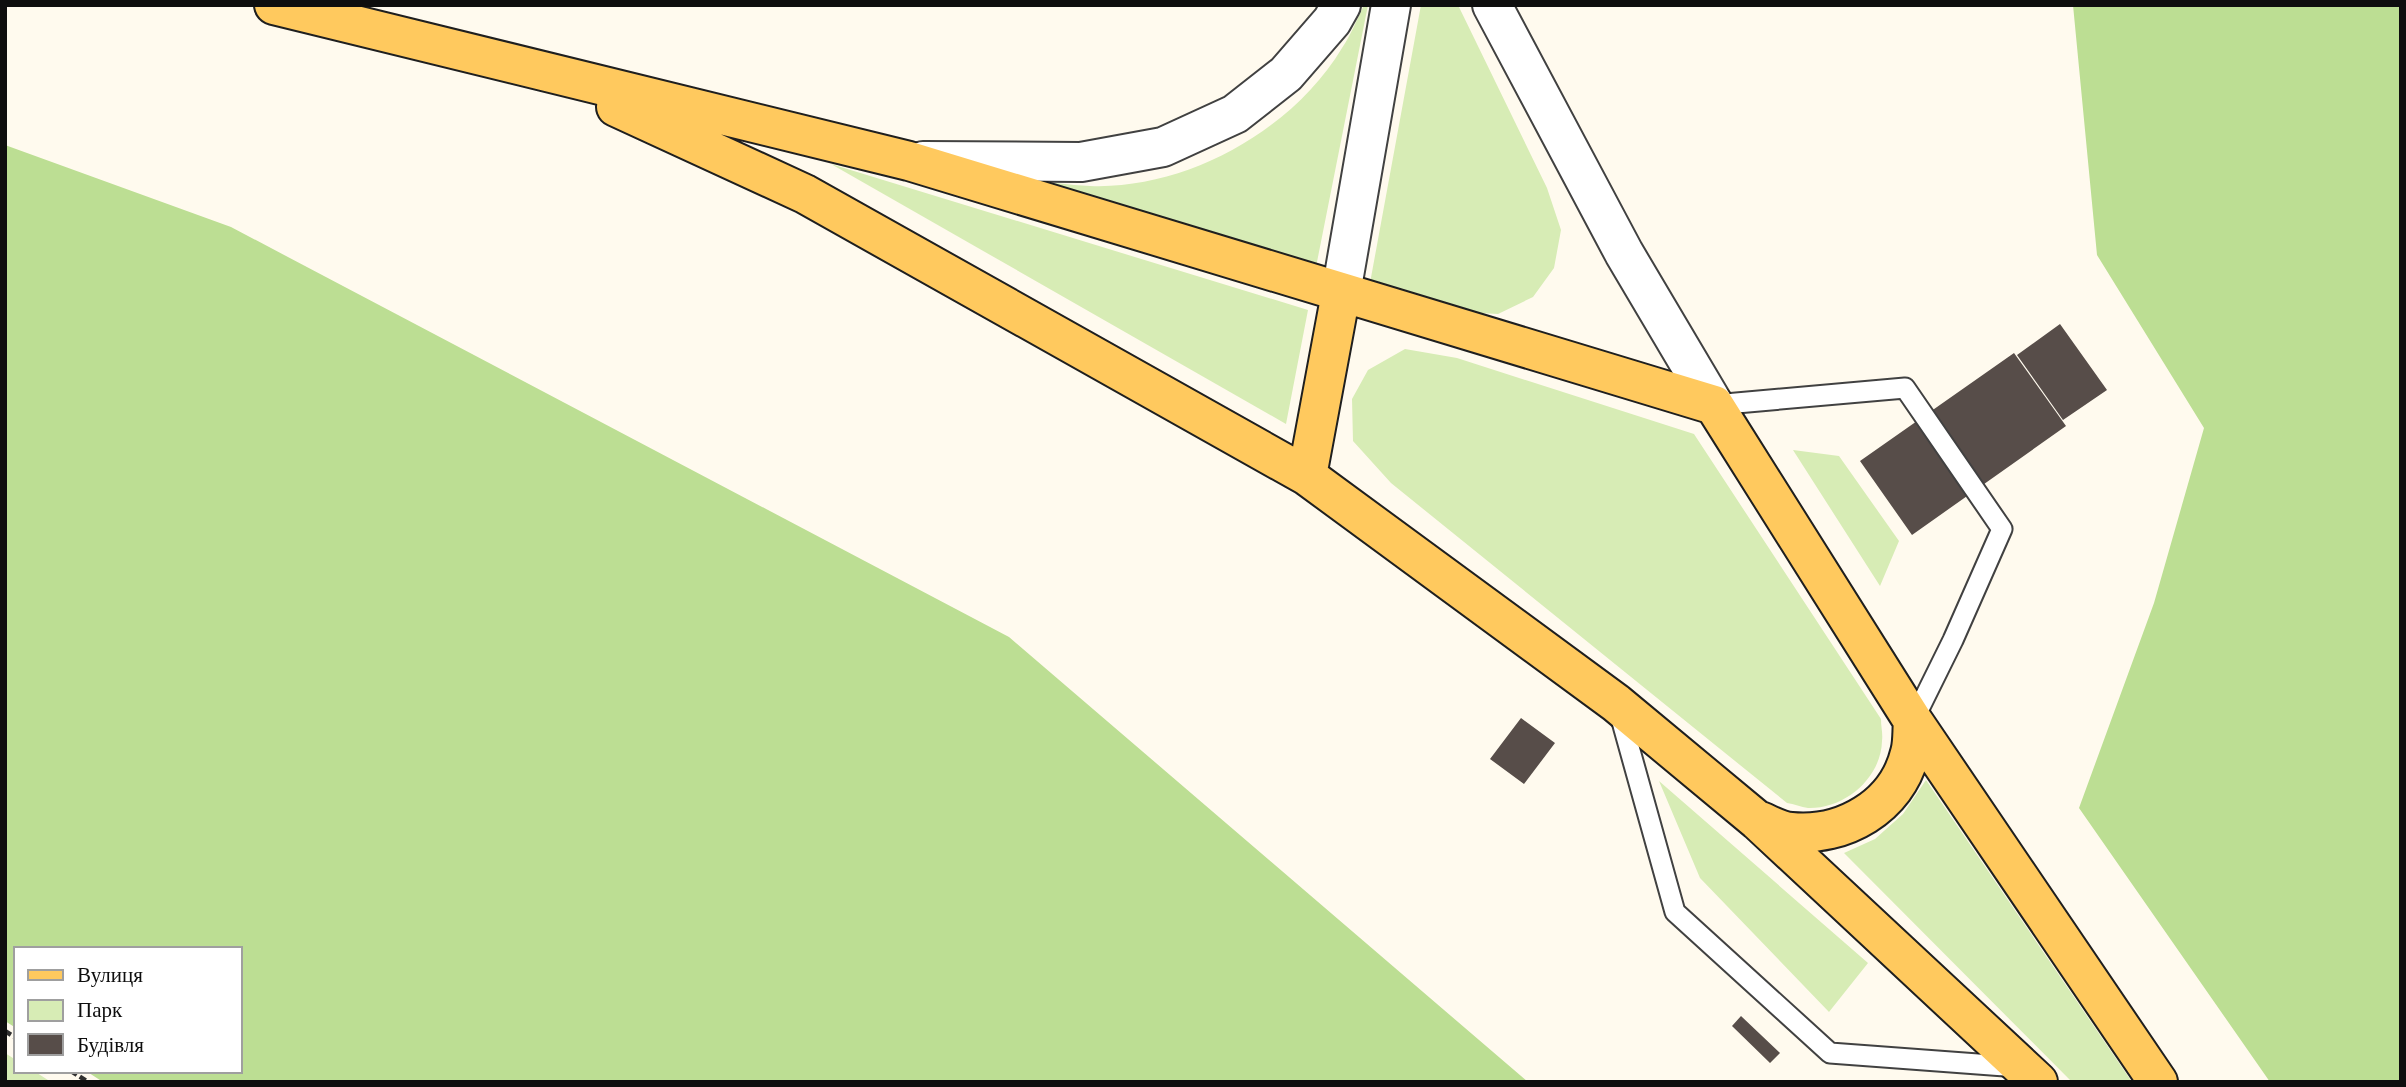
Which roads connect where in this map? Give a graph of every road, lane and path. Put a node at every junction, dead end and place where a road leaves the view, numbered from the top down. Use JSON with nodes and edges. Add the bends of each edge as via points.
{"nodes":[{"id":1,"x":274,"y":5,"type":"edge"},
{"id":2,"x":1341,"y":5,"type":"edge"},
{"id":3,"x":1391,"y":5,"type":"edge"},
{"id":4,"x":1492,"y":5,"type":"edge"},
{"id":5,"x":534,"y":70,"type":"junction"},
{"id":6,"x":909,"y":161,"type":"junction"},
{"id":7,"x":1341,"y":293,"type":"junction"},
{"id":8,"x":1714,"y":405,"type":"junction"},
{"id":9,"x":1307,"y":476,"type":"junction"},
{"id":10,"x":1616,"y":704,"type":"junction"},
{"id":11,"x":1913,"y":721,"type":"junction"},
{"id":12,"x":1758,"y":821,"type":"junction"},
{"id":13,"x":2030,"y":1075,"type":"edge"},
{"id":14,"x":2158,"y":1082,"type":"edge"}],
"edges":[{"from":1,"to":5,"type":"main road"},
{"from":2,"to":6,"type":"street","via":[[1286,74],[1235,114],[1163,147],[1081,162]]},
{"from":3,"to":7,"type":"street"},
{"from":4,"to":8,"type":"street","via":[[1624,253]]},
{"from":5,"to":6,"type":"main road"},
{"from":5,"to":9,"type":"main road","via":[[805,194]]},
{"from":6,"to":7,"type":"main road"},
{"from":7,"to":8,"type":"main road"},
{"from":7,"to":9,"type":"main road"},
{"from":8,"to":11,"type":"main road"},
{"from":8,"to":11,"type":"lane","via":[[1905,388],[2002,529]]},
{"from":9,"to":10,"type":"main road"},
{"from":10,"to":12,"type":"main road"},
{"from":10,"to":13,"type":"lane","via":[[1675,912],[1830,1053]]},
{"from":11,"to":12,"type":"main road","via":[[1910,753],[1898,783],[1878,807],[1851,824],[1820,832],[1788,832]]},
{"from":11,"to":14,"type":"main road"},
{"from":12,"to":13,"type":"main road"}]}
